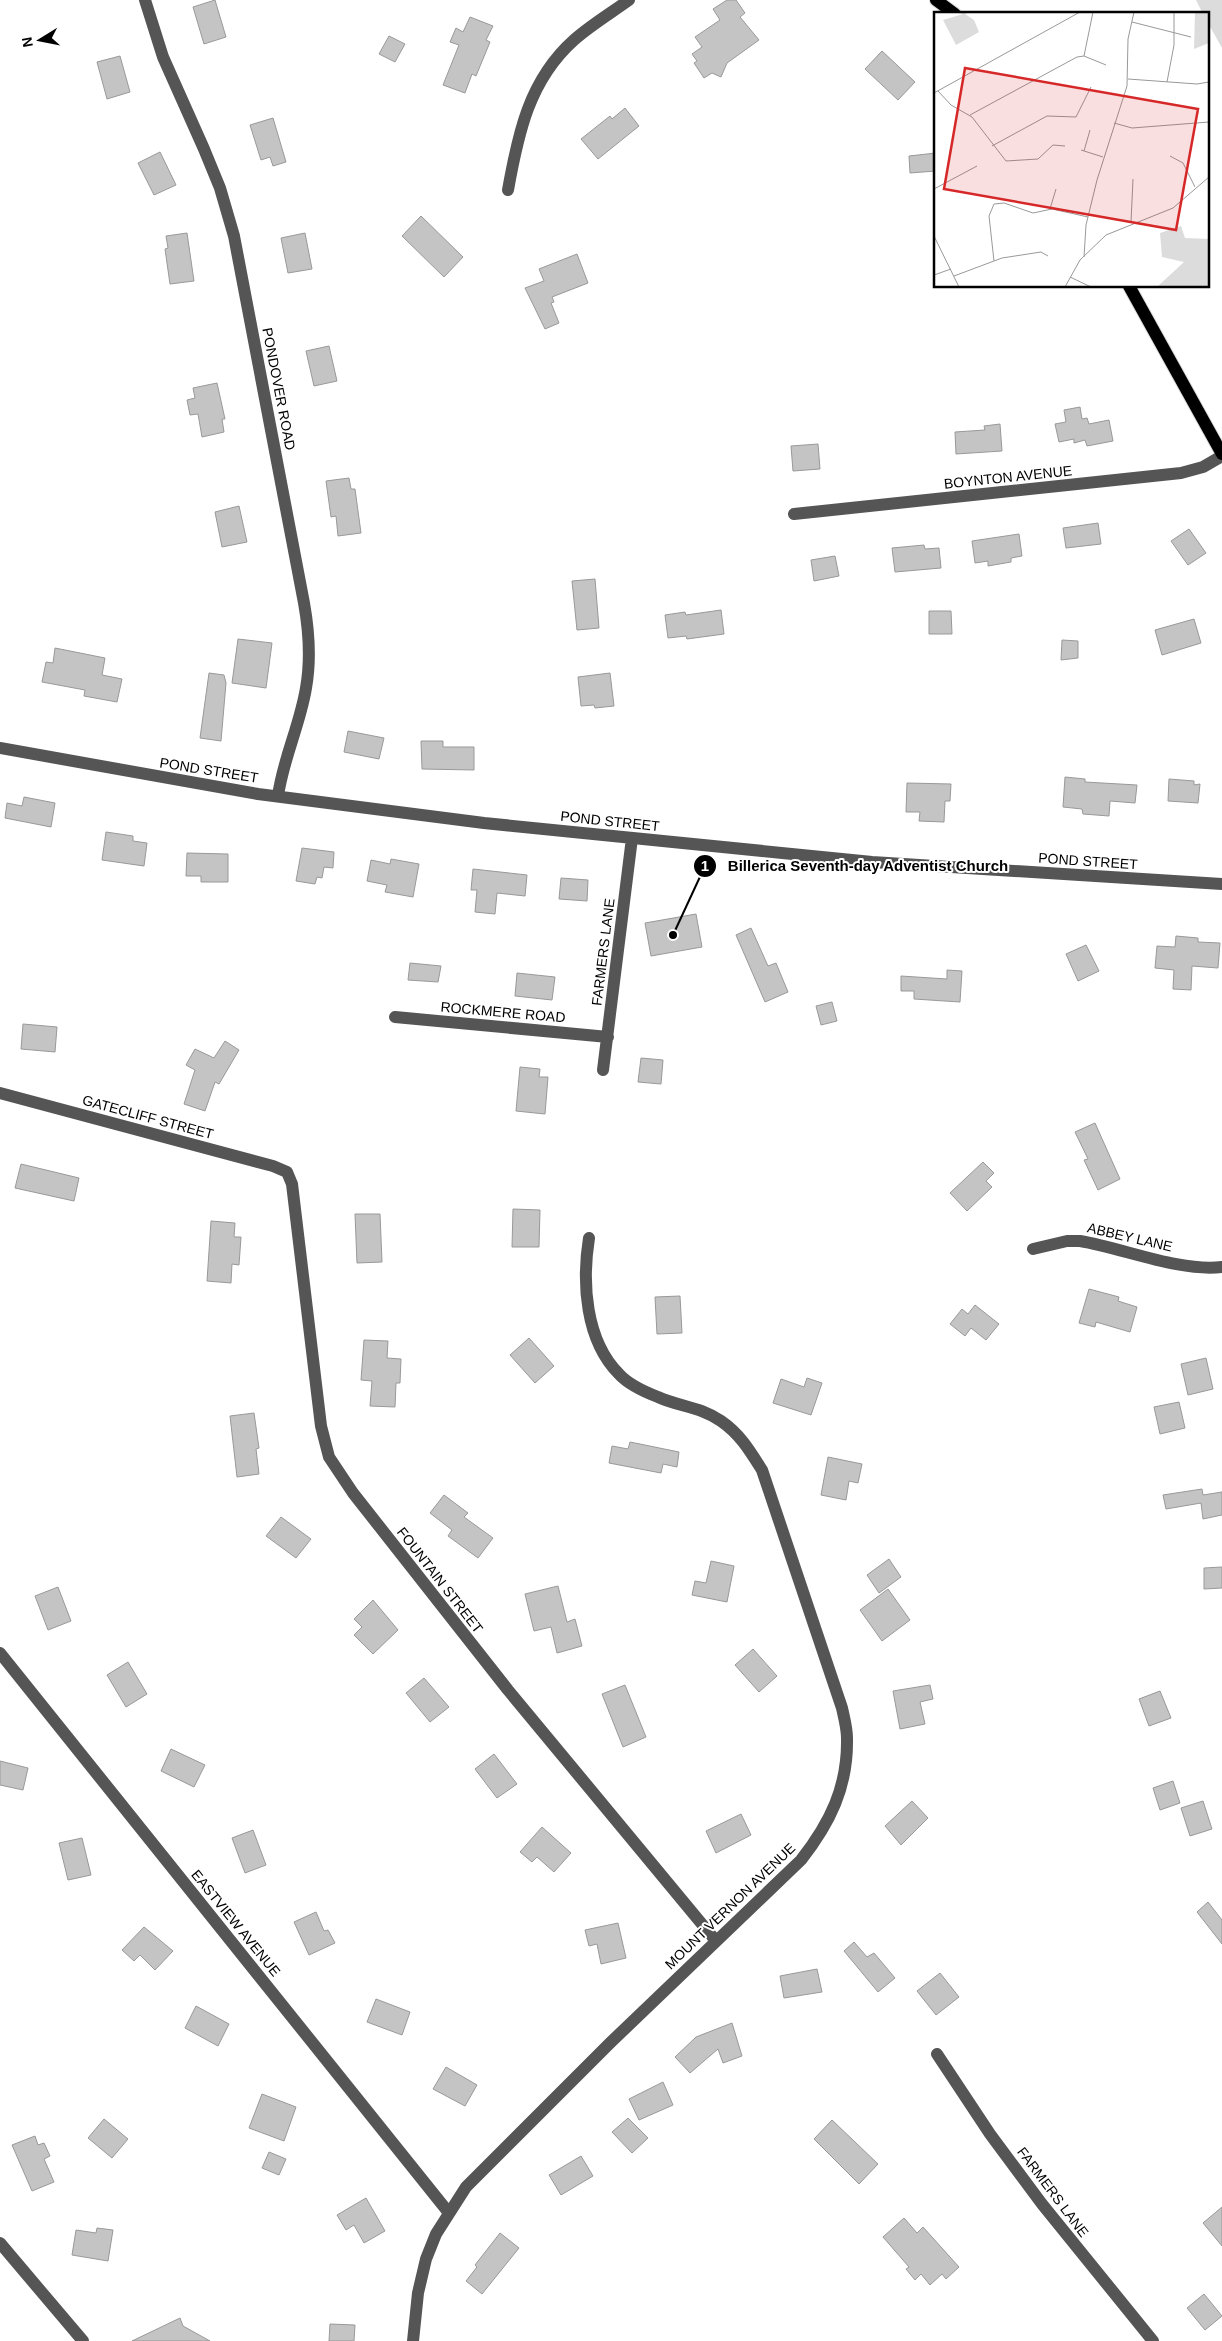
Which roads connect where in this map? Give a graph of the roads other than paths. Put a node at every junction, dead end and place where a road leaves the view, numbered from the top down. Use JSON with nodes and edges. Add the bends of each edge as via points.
{"nodes":[{"id":1,"x":145,"y":0,"type":"edge"},
{"id":2,"x":629,"y":0,"type":"edge"},
{"id":3,"x":936,"y":0,"type":"edge"},
{"id":4,"x":952,"y":12,"type":"edge"},
{"id":5,"x":508,"y":190,"type":"dead end"},
{"id":6,"x":1130,"y":288,"type":"edge"},
{"id":7,"x":1222,"y":455,"type":"edge"},
{"id":8,"x":794,"y":514,"type":"dead end"},
{"id":9,"x":0,"y":748,"type":"edge"},
{"id":10,"x":278,"y":796,"type":"junction"},
{"id":11,"x":632,"y":838,"type":"junction"},
{"id":12,"x":1222,"y":884,"type":"edge"},
{"id":13,"x":395,"y":1017,"type":"dead end"},
{"id":14,"x":608,"y":1038,"type":"junction"},
{"id":15,"x":604,"y":1070,"type":"dead end"},
{"id":16,"x":0,"y":1093,"type":"edge"},
{"id":17,"x":286,"y":1172,"type":"joint"},
{"id":18,"x":589,"y":1238,"type":"dead end"},
{"id":19,"x":1033,"y":1249,"type":"dead end"},
{"id":20,"x":1222,"y":1267,"type":"edge"},
{"id":21,"x":0,"y":1653,"type":"edge"},
{"id":22,"x":716,"y":1941,"type":"junction"},
{"id":23,"x":937,"y":2054,"type":"dead end"},
{"id":24,"x":450,"y":2213,"type":"junction"},
{"id":25,"x":0,"y":2243,"type":"edge"},
{"id":26,"x":83,"y":2341,"type":"edge"},
{"id":27,"x":413,"y":2341,"type":"edge"},
{"id":28,"x":1153,"y":2341,"type":"edge"}],
"edges":[{"from":1,"to":10,"type":"street","name":"PONDOVER ROAD","via":[[163,57],[208,156],[234,236],[306,613],[306,689],[282,770]]},
{"from":2,"to":5,"type":"street","via":[[572,41],[539,82],[519,130]]},
{"from":3,"to":4,"type":"main road"},
{"from":6,"to":7,"type":"main road"},
{"from":7,"to":8,"type":"street","name":"BOYNTON AVENUE","via":[[1203,467],[1181,473]]},
{"from":9,"to":10,"type":"street","name":"POND STREET"},
{"from":10,"to":11,"type":"street","name":"POND STREET","via":[[413,815]]},
{"from":11,"to":12,"type":"street","name":"POND STREET","via":[[862,861]]},
{"from":11,"to":14,"type":"street","name":"FARMERS LANE"},
{"from":13,"to":14,"type":"street","name":"ROCKMERE ROAD"},
{"from":14,"to":15,"type":"street","name":"FARMERS LANE"},
{"from":16,"to":17,"type":"street","name":"GATECLIFF STREET"},
{"from":17,"to":22,"type":"street","name":"FOUNTAIN STREET","via":[[292,1184],[321,1426],[330,1457],[353,1493],[508,1690]]},
{"from":18,"to":22,"type":"street","name":"MOUNT VERNON AVENUE","via":[[585,1288],[603,1354],[619,1374],[634,1385],[659,1398],[698,1408],[741,1437],[762,1470],[842,1708],[847,1738],[834,1810],[801,1860]]},
{"from":19,"to":20,"type":"street","name":"ABBEY LANE","via":[[1080,1241],[1171,1262],[1206,1268]]},
{"from":21,"to":24,"type":"street","name":"EASTVIEW AVENUE"},
{"from":22,"to":24,"type":"street","name":"MOUNT VERNON AVENUE","via":[[482,2169]]},
{"from":23,"to":28,"type":"street","name":"FARMERS LANE","via":[[1042,2204]]},
{"from":24,"to":27,"type":"street","name":"MOUNT VERNON AVENUE","via":[[436,2234],[426,2259],[418,2293]]},
{"from":25,"to":26,"type":"street"}]}
